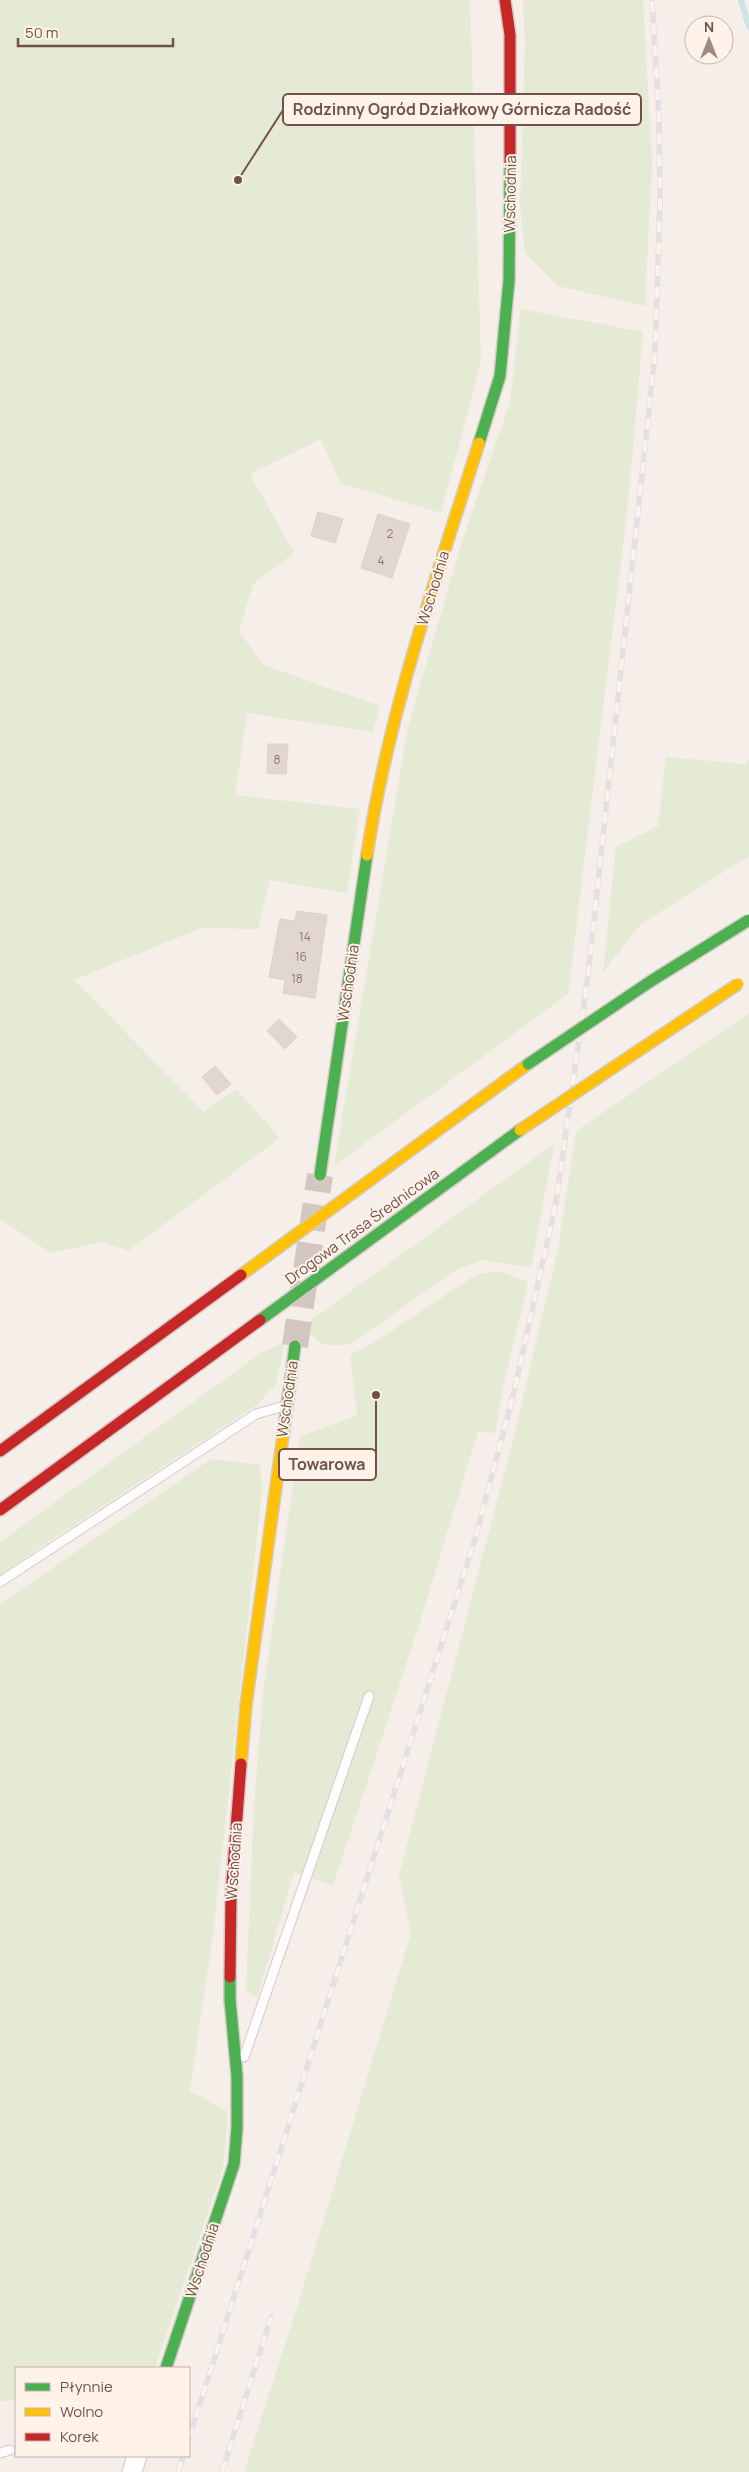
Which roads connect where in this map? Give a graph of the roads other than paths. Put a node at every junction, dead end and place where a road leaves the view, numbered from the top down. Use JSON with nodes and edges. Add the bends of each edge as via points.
{"nodes":[{"id":1,"x":505,"y":0,"type":"edge"},
{"id":2,"x":749,"y":920,"type":"edge"},
{"id":3,"x":749,"y":977,"type":"edge"},
{"id":4,"x":320,"y":1175,"type":"tunnel mouth"},
{"id":5,"x":295,"y":1346,"type":"tunnel mouth"},
{"id":6,"x":286,"y":1406,"type":"junction"},
{"id":7,"x":0,"y":1451,"type":"edge"},
{"id":8,"x":0,"y":1510,"type":"edge"},
{"id":9,"x":0,"y":1582,"type":"edge"},
{"id":10,"x":369,"y":1696,"type":"dead end"},
{"id":11,"x":237,"y":2076,"type":"junction"},
{"id":12,"x":166,"y":2367,"type":"edge"},
{"id":13,"x":10,"y":2450,"type":"dead end"},
{"id":14,"x":0,"y":2453,"type":"edge"},
{"id":15,"x":137,"y":2457,"type":"edge"},
{"id":16,"x":132,"y":2472,"type":"edge"}],
"edges":[{"from":1,"to":4,"type":"street","name":"Wschodnia","via":[[510,35],[509,280],[500,376],[408,667],[388,743],[371,830]]},
{"from":2,"to":7,"type":"street","bridge":true,"via":[[528,1064]]},
{"from":3,"to":8,"type":"street","name":"Drogowa Trasa Średnicowa","bridge":true,"via":[[520,1130]]},
{"from":5,"to":6,"type":"street","name":"Wschodnia"},
{"from":6,"to":9,"type":"lane","via":[[256,1414]]},
{"from":6,"to":11,"type":"street","name":"Wschodnia","via":[[246,1705],[231,1895],[230,2000]]},
{"from":10,"to":11,"type":"lane"},
{"from":11,"to":12,"type":"street","name":"Wschodnia","via":[[234,2164]]},
{"from":13,"to":14,"type":"lane"},
{"from":15,"to":16,"type":"street"}]}
